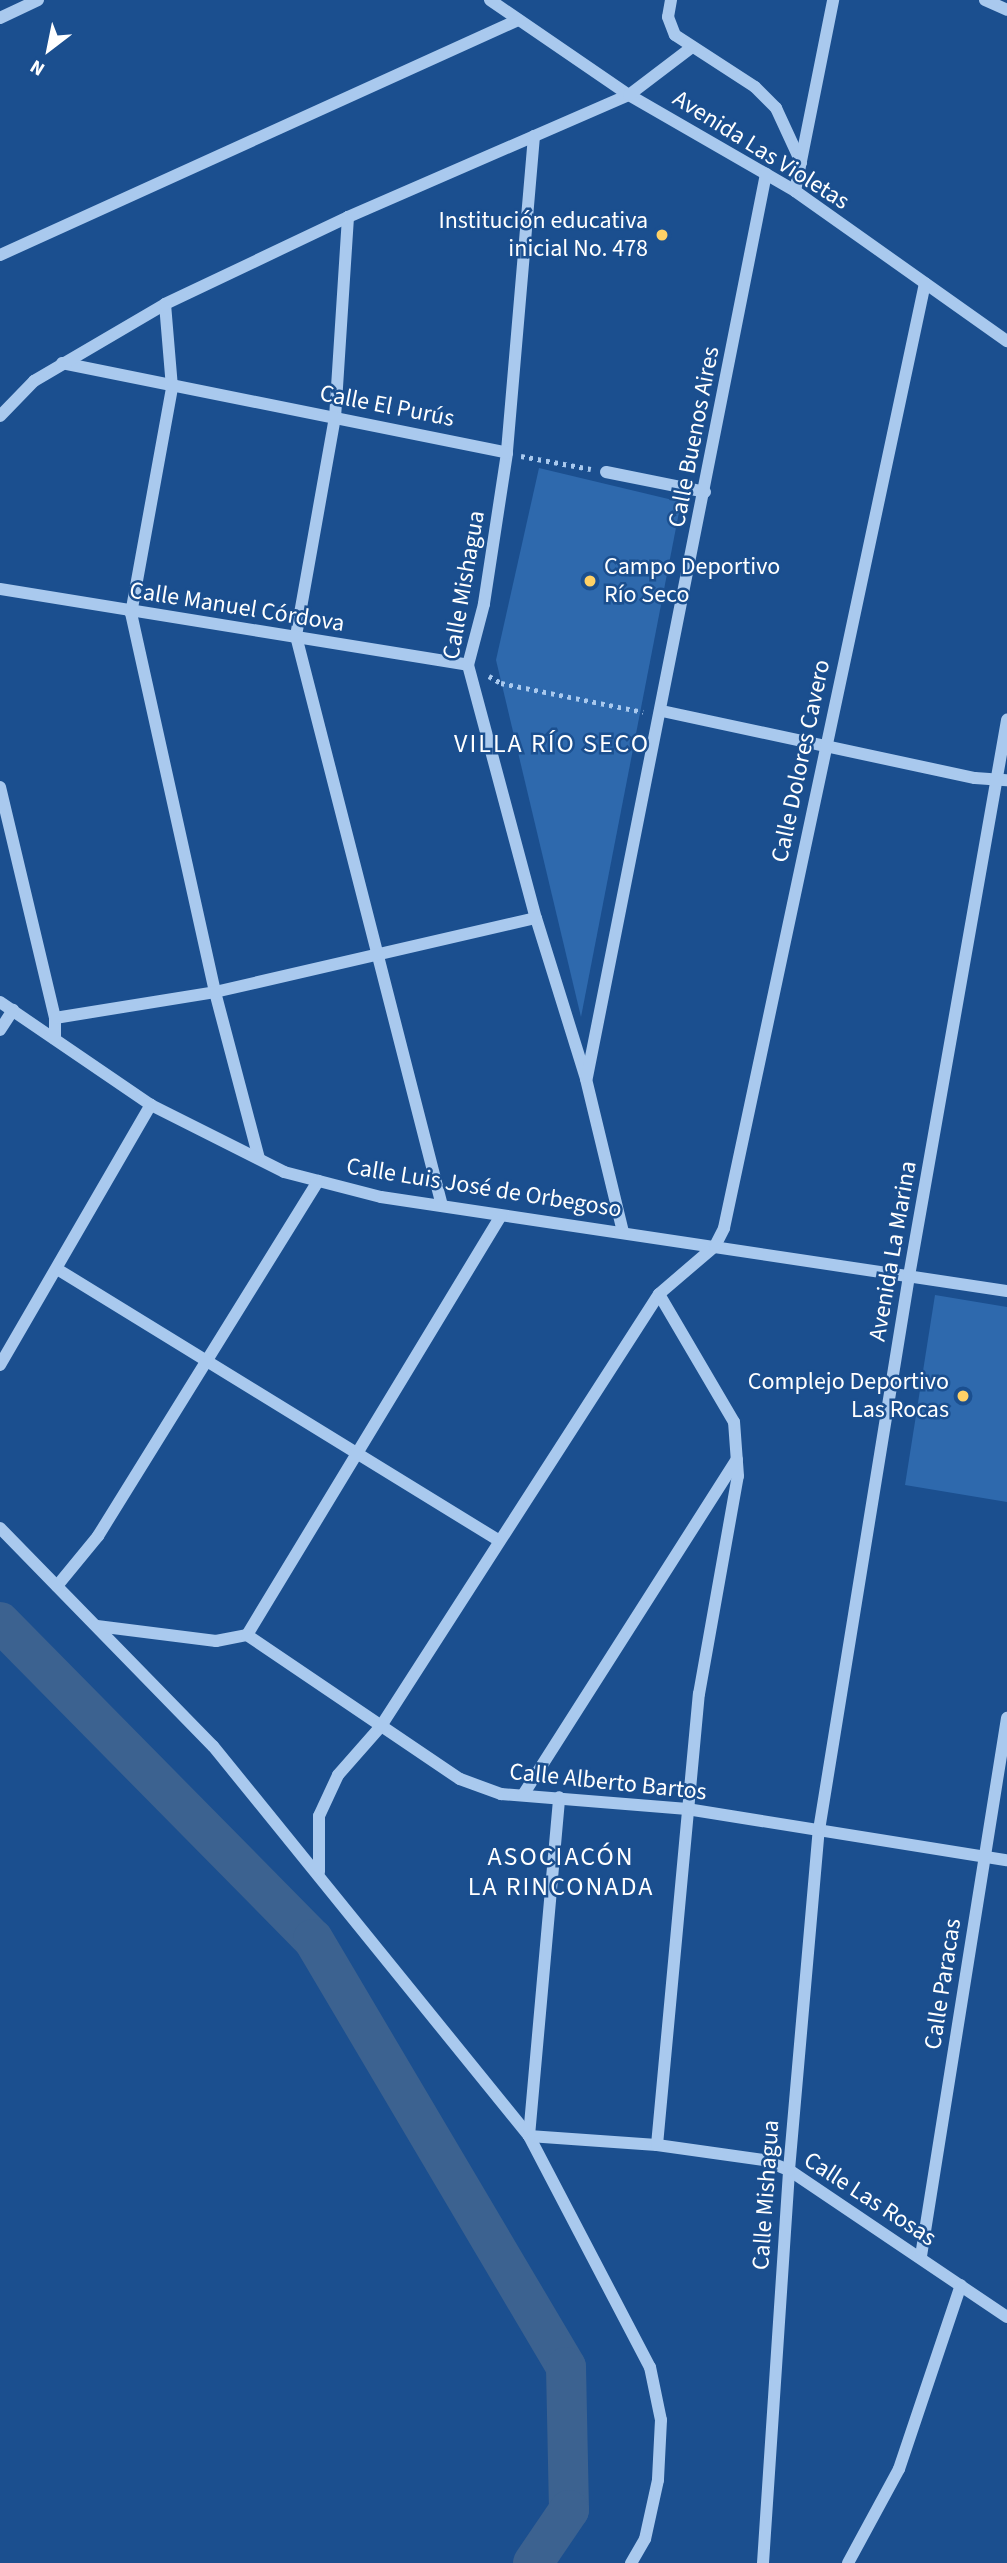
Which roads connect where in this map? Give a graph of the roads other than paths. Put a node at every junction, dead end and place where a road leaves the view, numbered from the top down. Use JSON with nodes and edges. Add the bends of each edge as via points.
{"nodes":[{"id":1,"x":38,"y":0,"type":"edge"},
{"id":2,"x":491,"y":0,"type":"edge"},
{"id":3,"x":671,"y":0,"type":"edge"},
{"id":4,"x":833,"y":0,"type":"edge"},
{"id":5,"x":985,"y":0,"type":"edge"},
{"id":6,"x":1007,"y":10,"type":"edge"},
{"id":7,"x":0,"y":18,"type":"edge"},
{"id":8,"x":518,"y":20,"type":"junction"},
{"id":9,"x":691,"y":48,"type":"junction"},
{"id":10,"x":629,"y":95,"type":"junction"},
{"id":11,"x":534,"y":136,"type":"junction"},
{"id":12,"x":801,"y":162,"type":"junction"},
{"id":13,"x":766,"y":174,"type":"junction"},
{"id":14,"x":794,"y":191,"type":"junction"},
{"id":15,"x":348,"y":216,"type":"junction"},
{"id":16,"x":0,"y":255,"type":"edge"},
{"id":17,"x":925,"y":283,"type":"junction"},
{"id":18,"x":165,"y":304,"type":"junction"},
{"id":19,"x":1007,"y":341,"type":"edge"},
{"id":20,"x":62,"y":363,"type":"junction"},
{"id":21,"x":172,"y":388,"type":"junction"},
{"id":22,"x":13,"y":399,"type":"junction"},
{"id":23,"x":0,"y":404,"type":"edge"},
{"id":24,"x":0,"y":416,"type":"edge"},
{"id":25,"x":335,"y":417,"type":"junction"},
{"id":26,"x":507,"y":453,"type":"junction"},
{"id":27,"x":606,"y":472,"type":"road end"},
{"id":28,"x":705,"y":492,"type":"junction"},
{"id":29,"x":0,"y":589,"type":"edge"},
{"id":30,"x":131,"y":613,"type":"junction"},
{"id":31,"x":296,"y":636,"type":"junction"},
{"id":32,"x":468,"y":665,"type":"junction"},
{"id":33,"x":662,"y":711,"type":"junction"},
{"id":34,"x":1007,"y":720,"type":"edge"},
{"id":35,"x":825,"y":747,"type":"junction"},
{"id":36,"x":1001,"y":780,"type":"edge"},
{"id":37,"x":0,"y":787,"type":"edge"},
{"id":38,"x":536,"y":918,"type":"junction"},
{"id":39,"x":376,"y":957,"type":"junction"},
{"id":40,"x":215,"y":992,"type":"junction"},
{"id":41,"x":0,"y":1002,"type":"edge"},
{"id":42,"x":13,"y":1010,"type":"junction"},
{"id":43,"x":55,"y":1018,"type":"junction"},
{"id":44,"x":0,"y":1030,"type":"edge"},
{"id":45,"x":55,"y":1039,"type":"junction"},
{"id":46,"x":586,"y":1079,"type":"junction"},
{"id":47,"x":151,"y":1105,"type":"junction"},
{"id":48,"x":259,"y":1158,"type":"junction"},
{"id":49,"x":318,"y":1181,"type":"junction"},
{"id":50,"x":442,"y":1206,"type":"junction"},
{"id":51,"x":501,"y":1216,"type":"junction"},
{"id":52,"x":623,"y":1232,"type":"junction"},
{"id":53,"x":715,"y":1246,"type":"junction"},
{"id":54,"x":57,"y":1269,"type":"junction"},
{"id":55,"x":909,"y":1276,"type":"junction"},
{"id":56,"x":1007,"y":1291,"type":"edge"},
{"id":57,"x":659,"y":1294,"type":"junction"},
{"id":58,"x":208,"y":1364,"type":"junction"},
{"id":59,"x":0,"y":1365,"type":"edge"},
{"id":60,"x":355,"y":1453,"type":"junction"},
{"id":61,"x":737,"y":1459,"type":"junction"},
{"id":62,"x":0,"y":1528,"type":"edge"},
{"id":63,"x":498,"y":1540,"type":"junction"},
{"id":64,"x":57,"y":1586,"type":"junction"},
{"id":65,"x":97,"y":1626,"type":"junction"},
{"id":66,"x":247,"y":1635,"type":"junction"},
{"id":67,"x":1007,"y":1718,"type":"edge"},
{"id":68,"x":381,"y":1726,"type":"junction"},
{"id":69,"x":523,"y":1795,"type":"junction"},
{"id":70,"x":559,"y":1797,"type":"junction"},
{"id":71,"x":687,"y":1809,"type":"junction"},
{"id":72,"x":819,"y":1830,"type":"junction"},
{"id":73,"x":985,"y":1857,"type":"junction"},
{"id":74,"x":1007,"y":1860,"type":"edge"},
{"id":75,"x":319,"y":1872,"type":"junction"},
{"id":76,"x":529,"y":2136,"type":"junction"},
{"id":77,"x":657,"y":2145,"type":"junction"},
{"id":78,"x":789,"y":2170,"type":"junction"},
{"id":79,"x":921,"y":2256,"type":"junction"},
{"id":80,"x":961,"y":2285,"type":"junction"},
{"id":81,"x":1007,"y":2317,"type":"edge"},
{"id":82,"x":631,"y":2563,"type":"edge"},
{"id":83,"x":763,"y":2563,"type":"edge"},
{"id":84,"x":848,"y":2563,"type":"edge"}],
"edges":[{"from":1,"to":7,"type":"street"},
{"from":2,"to":8,"type":"street","name":"Avenida Las Violetas"},
{"from":3,"to":9,"type":"street","via":[[668,16],[675,35]]},
{"from":4,"to":12,"type":"street"},
{"from":5,"to":6,"type":"street"},
{"from":8,"to":10,"type":"street","name":"Avenida Las Violetas"},
{"from":8,"to":16,"type":"street"},
{"from":9,"to":10,"type":"street"},
{"from":9,"to":12,"type":"street","via":[[755,87],[769,101]]},
{"from":10,"to":11,"type":"street"},
{"from":10,"to":13,"type":"street","name":"Avenida Las Violetas"},
{"from":11,"to":15,"type":"street"},
{"from":11,"to":26,"type":"street","name":"Calle Mishagua"},
{"from":12,"to":14,"type":"street"},
{"from":13,"to":14,"type":"street","name":"Avenida Las Violetas"},
{"from":13,"to":28,"type":"street","name":"Calle Buenos Aires"},
{"from":14,"to":17,"type":"street","name":"Avenida Las Violetas"},
{"from":15,"to":18,"type":"street"},
{"from":15,"to":25,"type":"street"},
{"from":17,"to":19,"type":"street","name":"Avenida Las Violetas"},
{"from":17,"to":35,"type":"street","name":"Calle Dolores Cavero"},
{"from":18,"to":20,"type":"street"},
{"from":18,"to":21,"type":"street"},
{"from":20,"to":21,"type":"street","name":"Calle El Purús"},
{"from":20,"to":22,"type":"street"},
{"from":21,"to":25,"type":"street","name":"Calle El Purús"},
{"from":21,"to":30,"type":"street"},
{"from":22,"to":23,"type":"street"},
{"from":22,"to":24,"type":"street"},
{"from":25,"to":26,"type":"street","name":"Calle El Purús"},
{"from":25,"to":31,"type":"street"},
{"from":26,"to":32,"type":"street","name":"Calle Mishagua","via":[[484,604]]},
{"from":27,"to":28,"type":"street"},
{"from":28,"to":33,"type":"street","name":"Calle Buenos Aires"},
{"from":29,"to":30,"type":"street","name":"Calle Manuel Córdova"},
{"from":30,"to":31,"type":"street","name":"Calle Manuel Córdova"},
{"from":30,"to":40,"type":"street"},
{"from":31,"to":32,"type":"street","name":"Calle Manuel Córdova"},
{"from":31,"to":39,"type":"street"},
{"from":32,"to":38,"type":"street","name":"Calle Mishagua"},
{"from":33,"to":35,"type":"street"},
{"from":33,"to":46,"type":"street","name":"Calle Buenos Aires"},
{"from":34,"to":36,"type":"street","name":"Avenida La Marina"},
{"from":35,"to":36,"type":"street"},
{"from":35,"to":53,"type":"street","name":"Calle Dolores Cavero","via":[[724,1228]]},
{"from":36,"to":55,"type":"street","name":"Avenida La Marina"},
{"from":37,"to":43,"type":"street"},
{"from":38,"to":39,"type":"street"},
{"from":38,"to":46,"type":"street","name":"Calle Mishagua"},
{"from":39,"to":40,"type":"street"},
{"from":39,"to":50,"type":"street"},
{"from":40,"to":43,"type":"street"},
{"from":40,"to":48,"type":"street"},
{"from":41,"to":42,"type":"street","name":"Calle Luis José de Orbegoso"},
{"from":42,"to":44,"type":"street"},
{"from":42,"to":45,"type":"street","name":"Calle Luis José de Orbegoso"},
{"from":43,"to":45,"type":"street"},
{"from":45,"to":47,"type":"street","name":"Calle Luis José de Orbegoso"},
{"from":46,"to":52,"type":"street","name":"Calle Mishagua"},
{"from":47,"to":48,"type":"street","name":"Calle Luis José de Orbegoso"},
{"from":47,"to":54,"type":"street"},
{"from":48,"to":49,"type":"street","name":"Calle Luis José de Orbegoso","via":[[284,1172]]},
{"from":49,"to":50,"type":"street","name":"Calle Luis José de Orbegoso"},
{"from":49,"to":58,"type":"street"},
{"from":50,"to":51,"type":"street","name":"Calle Luis José de Orbegoso"},
{"from":51,"to":52,"type":"street","name":"Calle Luis José de Orbegoso"},
{"from":51,"to":60,"type":"street"},
{"from":52,"to":53,"type":"street","name":"Calle Luis José de Orbegoso"},
{"from":53,"to":55,"type":"street","name":"Calle Luis José de Orbegoso"},
{"from":53,"to":57,"type":"street"},
{"from":54,"to":58,"type":"street"},
{"from":54,"to":59,"type":"street"},
{"from":55,"to":56,"type":"street","name":"Calle Luis José de Orbegoso"},
{"from":55,"to":72,"type":"street","name":"Avenida La Marina"},
{"from":57,"to":61,"type":"street","via":[[734,1422]]},
{"from":57,"to":63,"type":"street"},
{"from":58,"to":60,"type":"street"},
{"from":58,"to":64,"type":"street","via":[[98,1536]]},
{"from":60,"to":63,"type":"street"},
{"from":60,"to":66,"type":"street"},
{"from":61,"to":69,"type":"street"},
{"from":61,"to":71,"type":"street","via":[[738,1476],[699,1694]]},
{"from":62,"to":64,"type":"street"},
{"from":63,"to":68,"type":"street"},
{"from":64,"to":65,"type":"street"},
{"from":65,"to":66,"type":"street","via":[[216,1641]]},
{"from":65,"to":75,"type":"street","via":[[213,1746]]},
{"from":66,"to":68,"type":"street","name":"Calle Alberto Bartos"},
{"from":67,"to":73,"type":"street","name":"Calle Paracas"},
{"from":68,"to":69,"type":"street","name":"Calle Alberto Bartos","via":[[460,1779],[500,1794]]},
{"from":68,"to":75,"type":"street","via":[[338,1776],[319,1816]]},
{"from":69,"to":70,"type":"street","name":"Calle Alberto Bartos"},
{"from":70,"to":71,"type":"street","name":"Calle Alberto Bartos"},
{"from":70,"to":76,"type":"street"},
{"from":71,"to":72,"type":"street","name":"Calle Alberto Bartos"},
{"from":71,"to":77,"type":"street"},
{"from":72,"to":73,"type":"street","name":"Calle Alberto Bartos"},
{"from":72,"to":78,"type":"street","name":"Calle Mishagua"},
{"from":73,"to":74,"type":"street","name":"Calle Alberto Bartos"},
{"from":73,"to":79,"type":"street","name":"Calle Paracas"},
{"from":75,"to":76,"type":"street"},
{"from":76,"to":77,"type":"street","name":"Calle Las Rosas"},
{"from":76,"to":82,"type":"street","via":[[650,2367],[661,2420],[658,2480],[645,2539]]},
{"from":77,"to":78,"type":"street","name":"Calle Las Rosas","via":[[733,2153]]},
{"from":78,"to":79,"type":"street","name":"Calle Las Rosas"},
{"from":78,"to":83,"type":"street","name":"Calle Mishagua"},
{"from":79,"to":80,"type":"street","name":"Calle Las Rosas"},
{"from":80,"to":81,"type":"street","name":"Calle Las Rosas"},
{"from":80,"to":84,"type":"street","via":[[899,2469]]}]}
